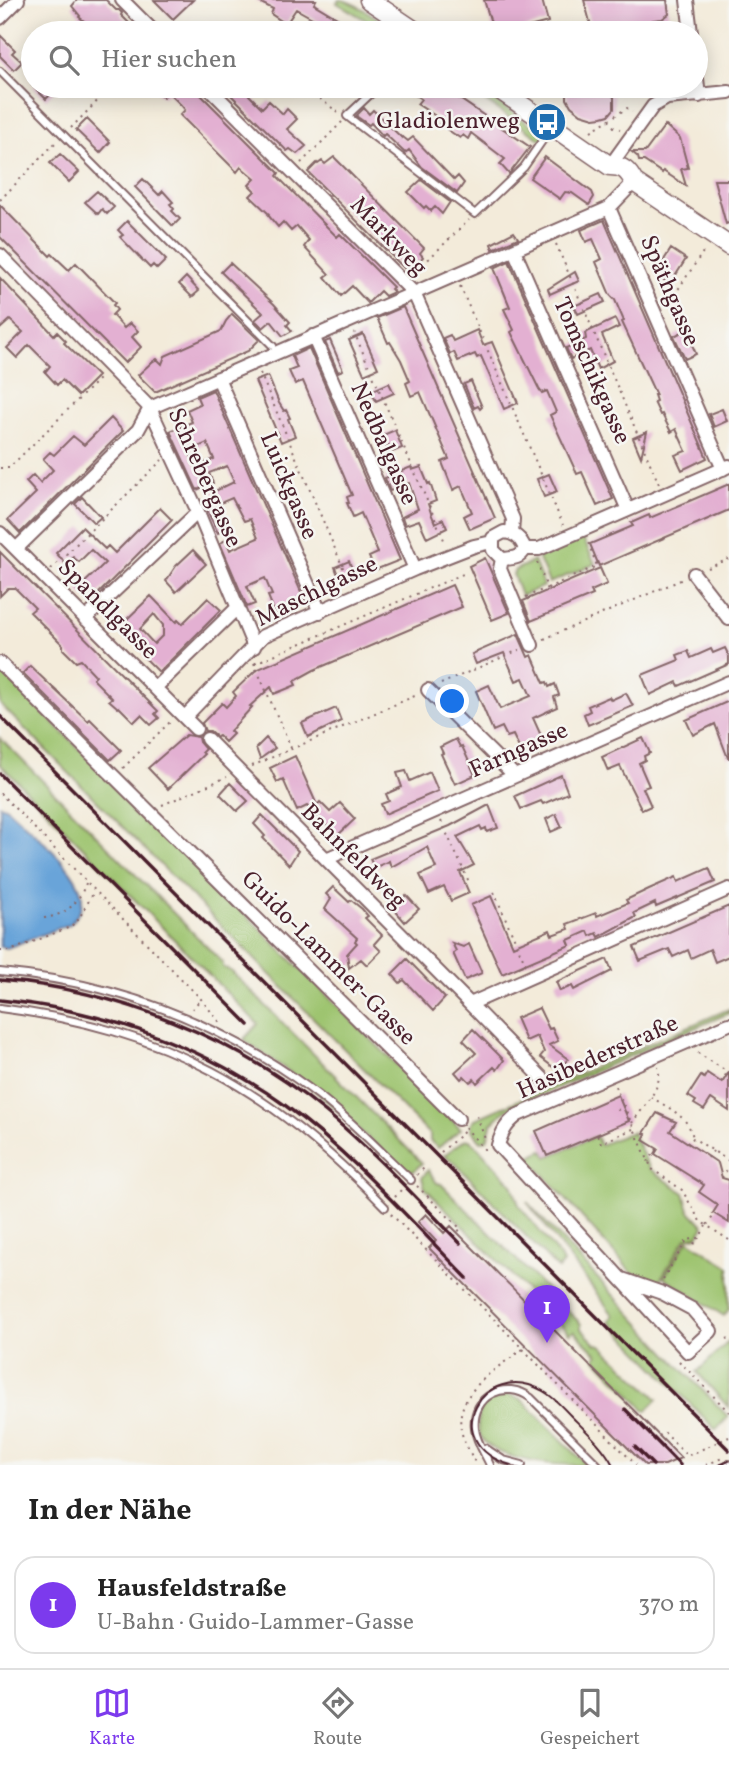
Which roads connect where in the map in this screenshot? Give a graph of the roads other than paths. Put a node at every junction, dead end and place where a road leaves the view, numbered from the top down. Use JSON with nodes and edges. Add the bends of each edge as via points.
{"nodes":[{"id":1,"x":19,"y":0,"type":"edge"},
{"id":2,"x":122,"y":0,"type":"edge"},
{"id":3,"x":369,"y":0,"type":"edge"},
{"id":4,"x":687,"y":0,"type":"edge"},
{"id":5,"x":0,"y":18,"type":"edge"},
{"id":6,"x":143,"y":21,"type":"edge"},
{"id":7,"x":400,"y":21,"type":"edge"},
{"id":8,"x":690,"y":21,"type":"edge"},
{"id":9,"x":0,"y":71,"type":"edge"},
{"id":10,"x":21,"y":92,"type":"edge"},
{"id":11,"x":729,"y":92,"type":"edge"},
{"id":12,"x":708,"y":95,"type":"edge"},
{"id":13,"x":27,"y":98,"type":"edge"},
{"id":14,"x":219,"y":98,"type":"edge"},
{"id":15,"x":367,"y":98,"type":"edge"},
{"id":16,"x":512,"y":98,"type":"edge"},
{"id":17,"x":667,"y":98,"type":"edge"},
{"id":18,"x":553,"y":126,"type":"junction"},
{"id":19,"x":610,"y":166,"type":"junction"},
{"id":20,"x":634,"y":183,"type":"junction"},
{"id":21,"x":609,"y":208,"type":"junction"},
{"id":22,"x":729,"y":246,"type":"edge"},
{"id":23,"x":514,"y":250,"type":"junction"},
{"id":24,"x":0,"y":255,"type":"edge"},
{"id":25,"x":414,"y":293,"type":"junction"},
{"id":26,"x":313,"y":336,"type":"junction"},
{"id":27,"x":273,"y":346,"type":"dead end"},
{"id":28,"x":218,"y":378,"type":"junction"},
{"id":29,"x":150,"y":408,"type":"junction"},
{"id":30,"x":726,"y":468,"type":"edge"},
{"id":31,"x":628,"y":510,"type":"junction"},
{"id":32,"x":198,"y":512,"type":"junction"},
{"id":33,"x":0,"y":533,"type":"edge"},
{"id":34,"x":512,"y":533,"type":"junction"},
{"id":35,"x":492,"y":542,"type":"junction"},
{"id":36,"x":16,"y":549,"type":"junction"},
{"id":37,"x":525,"y":549,"type":"junction"},
{"id":38,"x":502,"y":559,"type":"junction"},
{"id":39,"x":415,"y":569,"type":"junction"},
{"id":40,"x":694,"y":574,"type":"dead end"},
{"id":41,"x":238,"y":607,"type":"junction"},
{"id":42,"x":320,"y":611,"type":"junction"},
{"id":43,"x":85,"y":619,"type":"junction"},
{"id":44,"x":729,"y":619,"type":"edge"},
{"id":45,"x":532,"y":645,"type":"dead end"},
{"id":46,"x":254,"y":647,"type":"junction"},
{"id":47,"x":0,"y":663,"type":"edge"},
{"id":48,"x":729,"y":682,"type":"edge"},
{"id":49,"x":155,"y":688,"type":"junction"},
{"id":50,"x":428,"y":690,"type":"dead end"},
{"id":51,"x":182,"y":715,"type":"junction"},
{"id":52,"x":197,"y":729,"type":"dead end"},
{"id":53,"x":207,"y":739,"type":"dead end"},
{"id":54,"x":514,"y":775,"type":"junction"},
{"id":55,"x":326,"y":859,"type":"junction"},
{"id":56,"x":729,"y":889,"type":"edge"},
{"id":57,"x":0,"y":972,"type":"edge"},
{"id":58,"x":470,"y":1004,"type":"junction"},
{"id":59,"x":0,"y":1008,"type":"edge"},
{"id":60,"x":729,"y":1024,"type":"edge"},
{"id":61,"x":546,"y":1082,"type":"dead end"},
{"id":62,"x":457,"y":1119,"type":"road end"},
{"id":63,"x":411,"y":1180,"type":"road end"},
{"id":64,"x":384,"y":1207,"type":"road end"},
{"id":65,"x":622,"y":1279,"type":"junction"},
{"id":66,"x":481,"y":1445,"type":"junction"},
{"id":67,"x":490,"y":1465,"type":"edge"},
{"id":68,"x":523,"y":1465,"type":"edge"},
{"id":69,"x":598,"y":1465,"type":"edge"}],
"edges":[{"from":1,"to":5,"type":"street"},
{"from":2,"to":6,"type":"street"},
{"from":3,"to":7,"type":"street"},
{"from":4,"to":8,"type":"street"},
{"from":9,"to":10,"type":"lane"},
{"from":11,"to":12,"type":"street"},
{"from":13,"to":27,"type":"lane"},
{"from":14,"to":25,"type":"street","name":"Markweg"},
{"from":15,"to":18,"type":"lane","via":[[347,117],[475,214],[524,167]]},
{"from":16,"to":18,"type":"street"},
{"from":17,"to":19,"type":"street","via":[[653,106]]},
{"from":18,"to":19,"type":"street"},
{"from":19,"to":20,"type":"street","via":[[612,175],[623,183]]},
{"from":20,"to":21,"type":"street"},
{"from":20,"to":22,"type":"street"},
{"from":21,"to":23,"type":"street"},
{"from":21,"to":30,"type":"street","name":"Späthgasse"},
{"from":23,"to":25,"type":"street"},
{"from":23,"to":31,"type":"street","name":"Tomschikgasse"},
{"from":24,"to":29,"type":"street","name":"Schrebergasse"},
{"from":25,"to":26,"type":"street"},
{"from":25,"to":34,"type":"street","name":"Markweg","via":[[513,519]]},
{"from":26,"to":28,"type":"street"},
{"from":26,"to":39,"type":"street","name":"Nedbalgasse"},
{"from":28,"to":29,"type":"street"},
{"from":28,"to":42,"type":"street","name":"Luickgasse"},
{"from":29,"to":32,"type":"street","name":"Schrebergasse"},
{"from":29,"to":36,"type":"street","via":[[138,430]]},
{"from":30,"to":31,"type":"street"},
{"from":31,"to":37,"type":"street","via":[[539,550]]},
{"from":32,"to":41,"type":"street","name":"Schrebergasse"},
{"from":32,"to":43,"type":"street"},
{"from":33,"to":36,"type":"street","name":"Spandlgasse"},
{"from":34,"to":35,"type":"street","via":[[498,534]]},
{"from":34,"to":37,"type":"street"},
{"from":35,"to":38,"type":"street"},
{"from":35,"to":39,"type":"street","name":"Maschlgasse"},
{"from":36,"to":43,"type":"street","name":"Spandlgasse"},
{"from":37,"to":38,"type":"street","via":[[515,558]]},
{"from":38,"to":45,"type":"street","via":[[500,569]]},
{"from":39,"to":42,"type":"street","name":"Maschlgasse"},
{"from":40,"to":44,"type":"street"},
{"from":41,"to":46,"type":"street","name":"Schrebergasse"},
{"from":41,"to":49,"type":"street"},
{"from":42,"to":46,"type":"street","name":"Maschlgasse","via":[[263,636]]},
{"from":43,"to":49,"type":"street","name":"Spandlgasse"},
{"from":46,"to":51,"type":"street","name":"Maschlgasse"},
{"from":47,"to":62,"type":"street","name":"Guido-Lammer-Gasse"},
{"from":48,"to":54,"type":"street","name":"Farngasse"},
{"from":49,"to":51,"type":"street","name":"Spandlgasse"},
{"from":50,"to":54,"type":"street"},
{"from":51,"to":52,"type":"street"},
{"from":53,"to":55,"type":"street","name":"Bahnfeldweg"},
{"from":54,"to":55,"type":"street","name":"Farngasse"},
{"from":55,"to":58,"type":"street","name":"Bahnfeldweg"},
{"from":56,"to":58,"type":"street"},
{"from":57,"to":63,"type":"lane","via":[[43,976],[140,1000],[234,1040],[310,1089]]},
{"from":58,"to":61,"type":"street","name":"Bahnfeldweg"},
{"from":59,"to":64,"type":"lane","via":[[93,1024],[195,1061],[260,1098],[305,1132]]},
{"from":60,"to":65,"type":"street","name":"Hasibederstraße","via":[[518,1115],[508,1122],[493,1147]]},
{"from":65,"to":65,"type":"street","via":[[688,1352],[712,1331],[692,1309]]},
{"from":66,"to":67,"type":"lane"},
{"from":66,"to":68,"type":"lane","via":[[503,1460]]},
{"from":66,"to":69,"type":"lane","via":[[474,1427],[478,1408],[489,1395],[510,1389],[531,1398]]}]}
